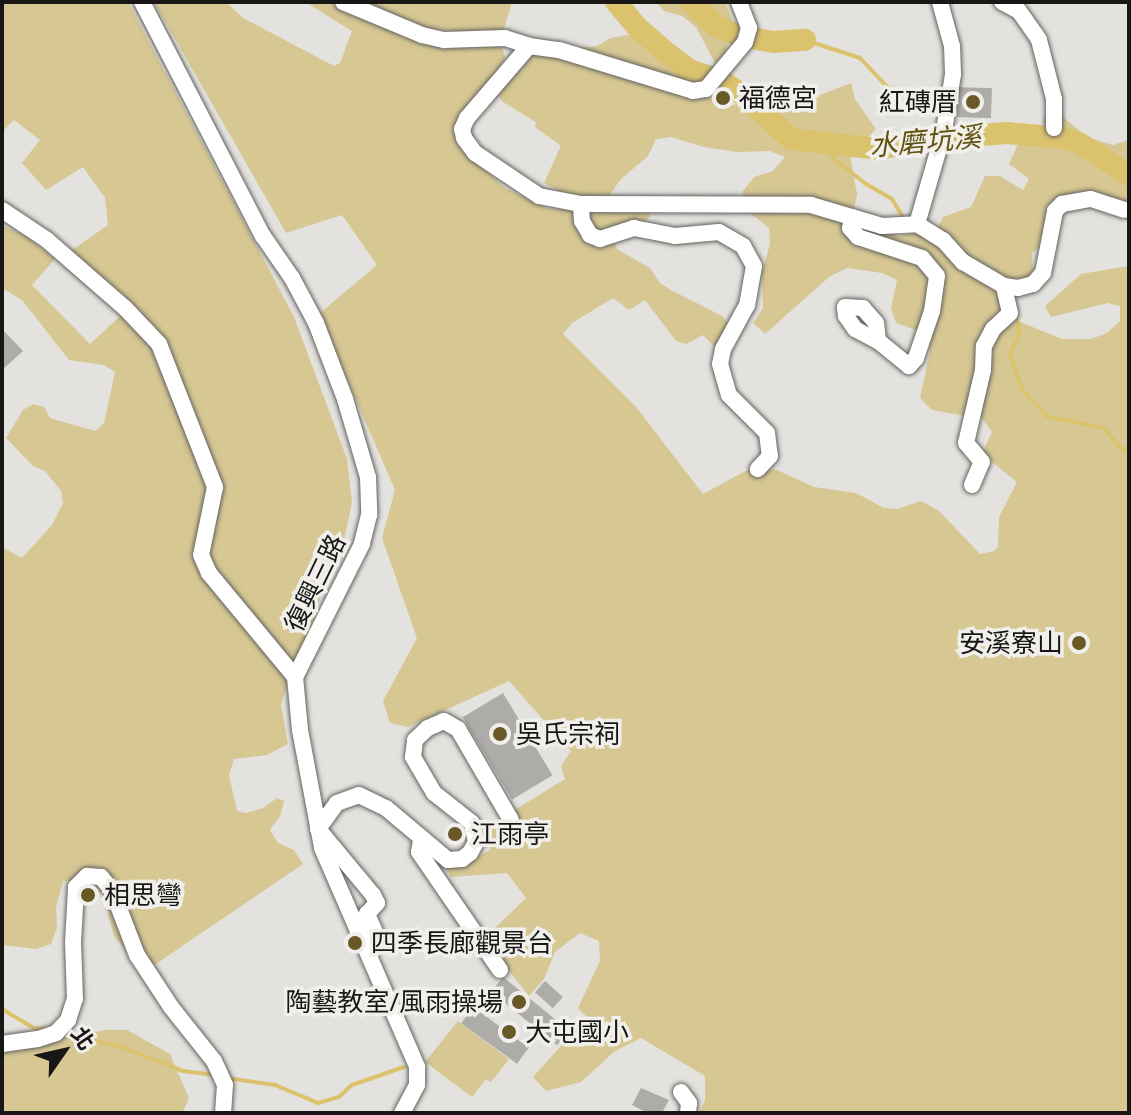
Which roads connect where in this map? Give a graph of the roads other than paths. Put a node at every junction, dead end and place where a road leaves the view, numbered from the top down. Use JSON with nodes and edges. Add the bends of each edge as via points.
{"nodes":[{"id":1,"x":142,"y":2,"type":"edge"},
{"id":2,"x":343,"y":2,"type":"edge"},
{"id":3,"x":739,"y":2,"type":"edge"},
{"id":4,"x":940,"y":2,"type":"edge"},
{"id":5,"x":1002,"y":2,"type":"edge"},
{"id":6,"x":529,"y":46,"type":"junction"},
{"id":7,"x":1054,"y":128,"type":"dead end"},
{"id":8,"x":581,"y":204,"type":"junction"},
{"id":9,"x":2,"y":210,"type":"edge"},
{"id":10,"x":1124,"y":210,"type":"dead end"},
{"id":11,"x":852,"y":217,"type":"junction"},
{"id":12,"x":917,"y":224,"type":"junction"},
{"id":13,"x":1006,"y":290,"type":"junction"},
{"id":14,"x":878,"y":341,"type":"dead end"},
{"id":15,"x":758,"y":469,"type":"dead end"},
{"id":16,"x":972,"y":485,"type":"dead end"},
{"id":17,"x":295,"y":677,"type":"junction"},
{"id":18,"x":511,"y":820,"type":"dead end"},
{"id":19,"x":318,"y":829,"type":"junction"},
{"id":20,"x":421,"y":840,"type":"junction"},
{"id":21,"x":379,"y":941,"type":"dead end"},
{"id":22,"x":500,"y":970,"type":"dead end"},
{"id":23,"x":2,"y":1044,"type":"edge"},
{"id":24,"x":681,"y":1092,"type":"dead end"},
{"id":25,"x":223,"y":1113,"type":"edge"},
{"id":26,"x":402,"y":1113,"type":"edge"},
{"id":27,"x":688,"y":1113,"type":"edge"}],
"edges":[{"from":1,"to":17,"type":"street","name":"復興三路","via":[[263,236],[316,323],[368,477],[369,515],[362,544]]},
{"from":2,"to":6,"type":"street","via":[[422,35],[444,40],[505,38]]},
{"from":3,"to":6,"type":"street","via":[[747,35],[715,79],[693,91],[559,50]]},
{"from":4,"to":12,"type":"street","via":[[953,74],[942,137]]},
{"from":5,"to":7,"type":"street","via":[[1030,23],[1048,70]]},
{"from":6,"to":8,"type":"street","via":[[467,118],[464,138],[475,153],[539,196]]},
{"from":8,"to":11,"type":"street","via":[[811,205]]},
{"from":8,"to":15,"type":"street","via":[[582,221],[590,235],[600,239],[634,228],[675,236],[719,232],[743,246],[754,266],[747,305],[720,364],[729,395],[767,433],[770,456]]},
{"from":9,"to":17,"type":"street","via":[[47,240],[159,344],[215,487],[201,555],[209,573]]},
{"from":10,"to":13,"type":"street","via":[[1091,199],[1062,204],[1055,211],[1043,273],[1033,284]]},
{"from":11,"to":12,"type":"street","via":[[882,226]]},
{"from":11,"to":14,"type":"street","via":[[850,228],[858,237],[922,258],[937,276],[932,311],[909,366]]},
{"from":12,"to":13,"type":"street"},
{"from":13,"to":16,"type":"street","via":[[1010,313],[984,346],[966,443],[982,462]]},
{"from":17,"to":19,"type":"street"},
{"from":18,"to":20,"type":"street","via":[[458,729],[444,721],[415,740],[413,757],[434,793],[472,823],[476,842],[462,859],[448,860]]},
{"from":19,"to":20,"type":"street","via":[[337,803],[359,795],[386,808]]},
{"from":19,"to":21,"type":"street","via":[[373,895],[377,903],[367,914]]},
{"from":19,"to":26,"type":"street","via":[[332,874],[417,1067],[417,1085]]},
{"from":20,"to":22,"type":"street","via":[[419,852]]},
{"from":23,"to":25,"type":"street","via":[[56,1033],[68,1020],[75,999],[76,887],[87,876],[101,877],[112,890],[137,955],[214,1061],[225,1085]]},
{"from":24,"to":27,"type":"street","via":[[689,1103]]}]}
